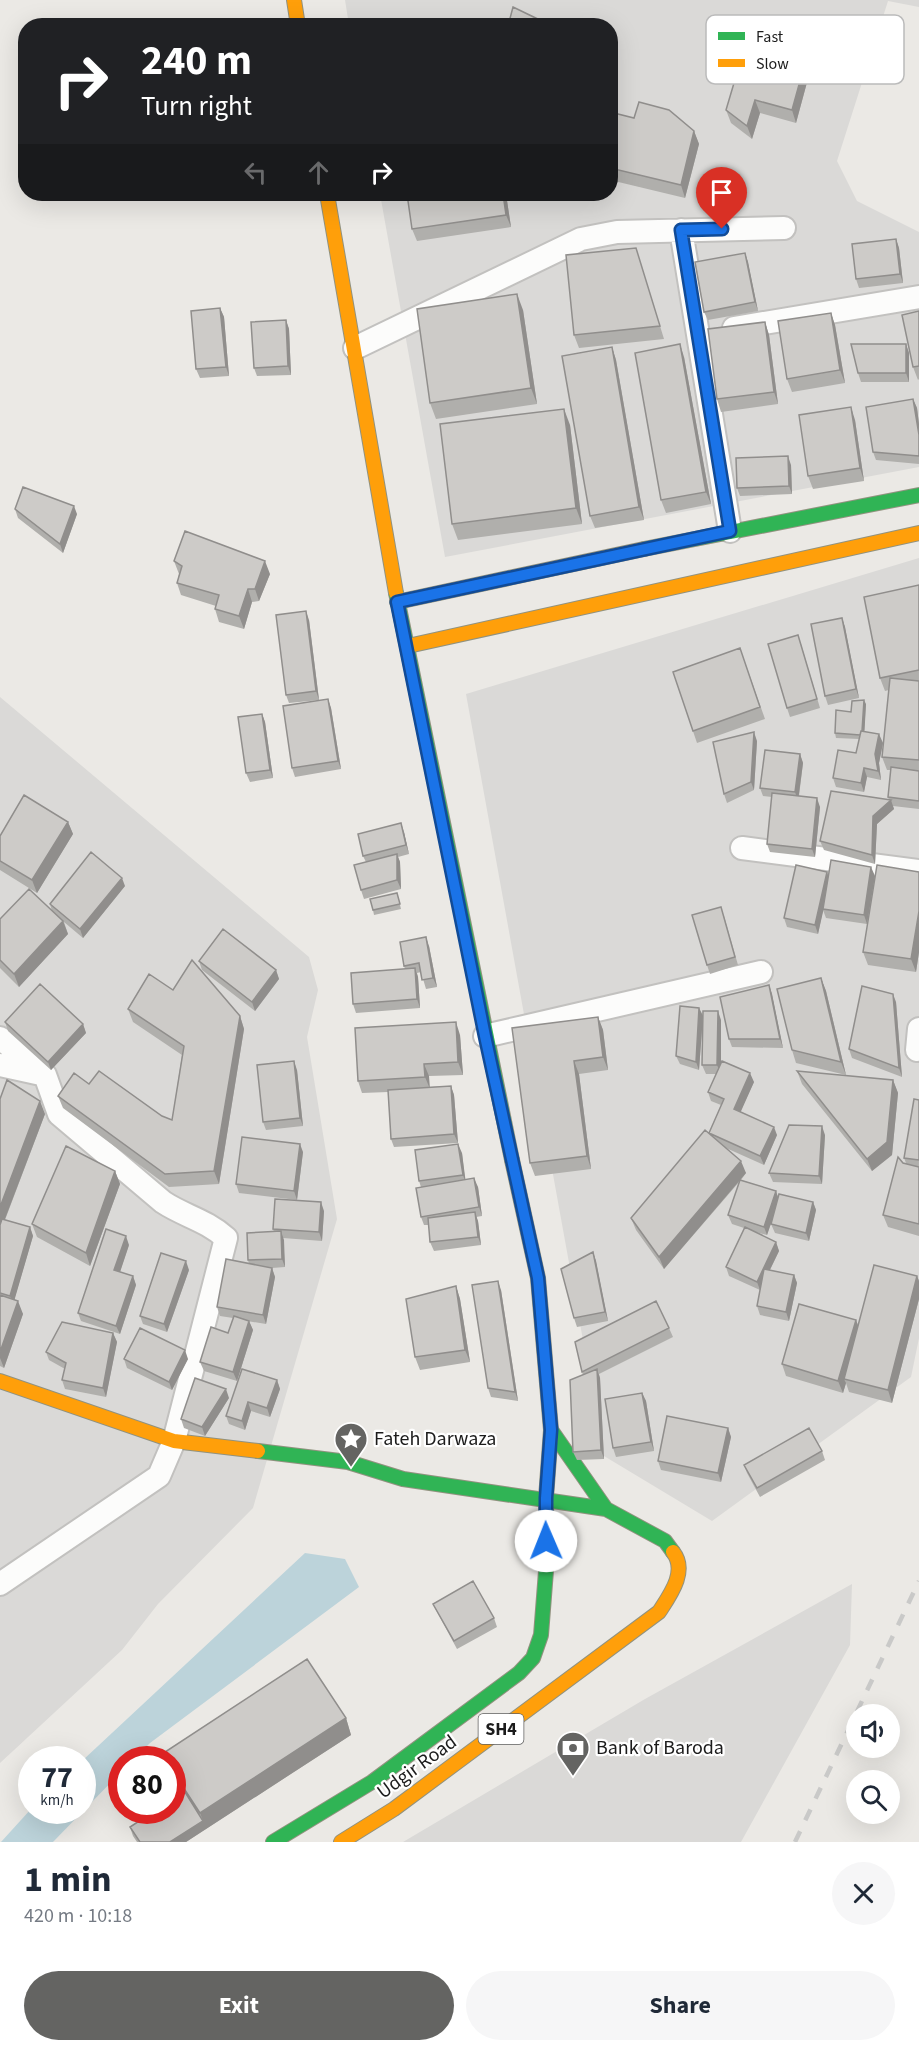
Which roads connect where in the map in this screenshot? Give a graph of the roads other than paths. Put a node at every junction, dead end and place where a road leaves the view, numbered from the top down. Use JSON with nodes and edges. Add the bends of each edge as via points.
{"nodes":[{"id":1,"x":294,"y":0,"type":"edge"},
{"id":2,"x":297,"y":18,"type":"edge"},
{"id":3,"x":328,"y":201,"type":"edge"},
{"id":4,"x":784,"y":228,"type":"dead end"},
{"id":5,"x":681,"y":230,"type":"junction"},
{"id":6,"x":919,"y":297,"type":"edge"},
{"id":7,"x":697,"y":334,"type":"junction"},
{"id":8,"x":355,"y":348,"type":"junction"},
{"id":9,"x":919,"y":495,"type":"edge"},
{"id":10,"x":730,"y":531,"type":"junction"},
{"id":11,"x":919,"y":533,"type":"edge"},
{"id":12,"x":397,"y":602,"type":"junction"},
{"id":13,"x":408,"y":646,"type":"junction"},
{"id":14,"x":742,"y":848,"type":"dead end"},
{"id":15,"x":919,"y":871,"type":"edge"},
{"id":16,"x":761,"y":972,"type":"dead end"},
{"id":17,"x":485,"y":1036,"type":"junction"},
{"id":18,"x":0,"y":1038,"type":"edge"},
{"id":19,"x":0,"y":1065,"type":"edge"},
{"id":20,"x":45,"y":1075,"type":"junction"},
{"id":21,"x":0,"y":1381,"type":"edge"},
{"id":22,"x":551,"y":1430,"type":"junction"},
{"id":23,"x":174,"y":1441,"type":"junction"},
{"id":24,"x":546,"y":1498,"type":"junction"},
{"id":25,"x":606,"y":1509,"type":"junction"},
{"id":26,"x":0,"y":1584,"type":"edge"},
{"id":27,"x":273,"y":1842,"type":"edge"},
{"id":28,"x":341,"y":1842,"type":"edge"}],
"edges":[{"from":1,"to":2,"type":"main road"},
{"from":3,"to":8,"type":"main road","name":"Udgir Road"},
{"from":4,"to":5,"type":"street"},
{"from":5,"to":7,"type":"street"},
{"from":5,"to":8,"type":"street","via":[[617,232],[581,239]]},
{"from":6,"to":7,"type":"street"},
{"from":7,"to":10,"type":"street"},
{"from":8,"to":12,"type":"main road","name":"Udgir Road"},
{"from":9,"to":10,"type":"main road"},
{"from":10,"to":12,"type":"main road"},
{"from":11,"to":13,"type":"main road"},
{"from":12,"to":13,"type":"main road","name":"Udgir Road"},
{"from":13,"to":17,"type":"main road","name":"Udgir Road"},
{"from":14,"to":15,"type":"street"},
{"from":16,"to":17,"type":"street"},
{"from":17,"to":22,"type":"main road","name":"Udgir Road","via":[[538,1278]]},
{"from":18,"to":20,"type":"street"},
{"from":19,"to":20,"type":"street"},
{"from":20,"to":23,"type":"street","via":[[59,1114],[163,1202],[210,1223],[226,1238]]},
{"from":21,"to":23,"type":"main road"},
{"from":22,"to":24,"type":"main road","name":"Udgir Road"},
{"from":22,"to":25,"type":"main road"},
{"from":23,"to":24,"type":"main road","via":[[348,1462],[403,1479]]},
{"from":23,"to":26,"type":"street","via":[[159,1476]]},
{"from":24,"to":25,"type":"main road"},
{"from":24,"to":27,"type":"main road","name":"Udgir Road","number":"SH4","via":[[547,1562],[541,1635],[533,1658],[519,1673],[372,1782]]},
{"from":25,"to":28,"type":"main road","name":"Udgir Road","number":"SH4","via":[[665,1541],[678,1558],[676,1582],[659,1612],[394,1809]]}]}
